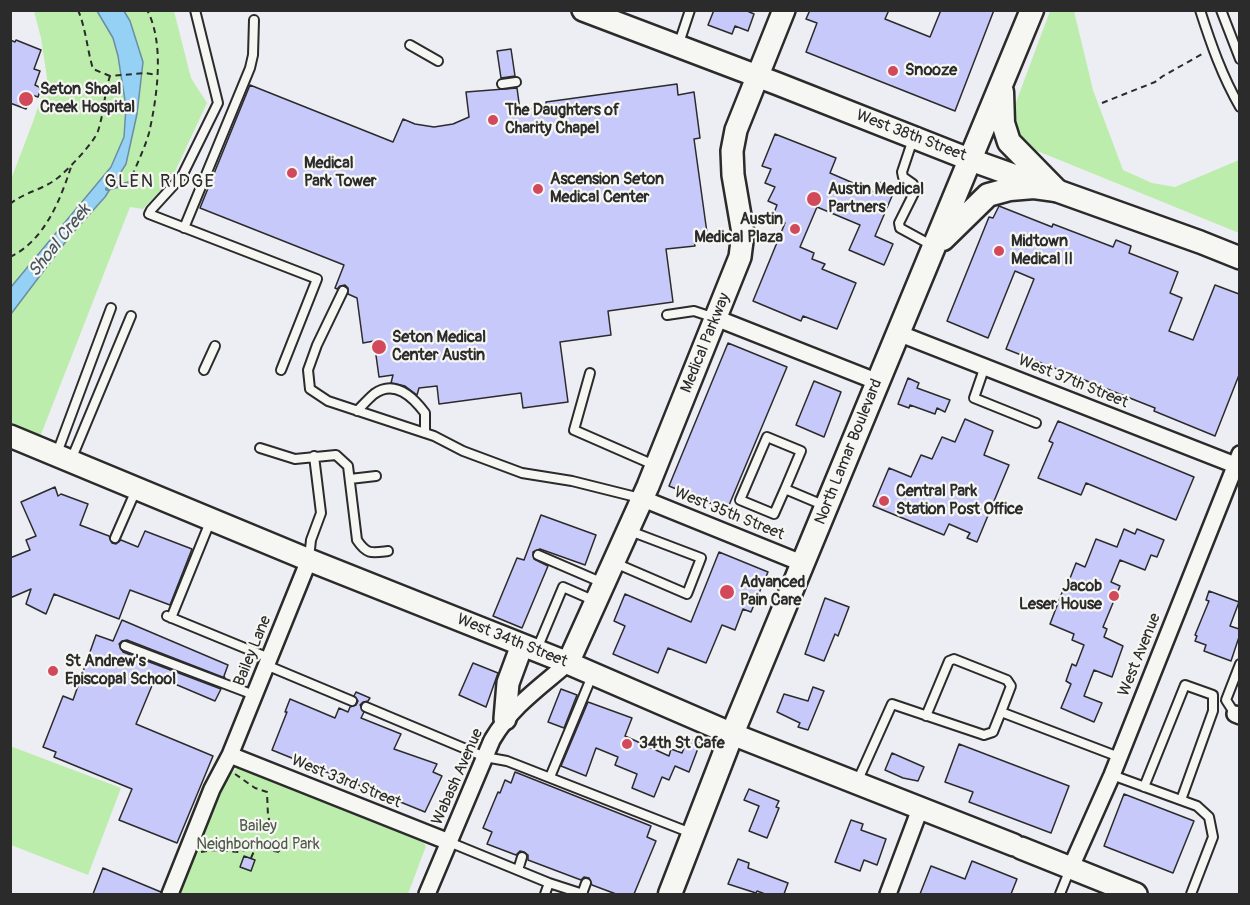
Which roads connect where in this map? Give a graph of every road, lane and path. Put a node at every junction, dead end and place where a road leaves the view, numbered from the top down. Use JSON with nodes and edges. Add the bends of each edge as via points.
{"nodes":[{"id":1,"x":78,"y":10,"type":"edge"},
{"id":2,"x":147,"y":10,"type":"edge"},
{"id":3,"x":195,"y":10,"type":"edge"},
{"id":4,"x":690,"y":10,"type":"edge"},
{"id":5,"x":784,"y":10,"type":"edge"},
{"id":6,"x":1032,"y":10,"type":"edge"},
{"id":7,"x":1200,"y":10,"type":"edge"},
{"id":8,"x":1221,"y":10,"type":"edge"},
{"id":9,"x":591,"y":12,"type":"edge"},
{"id":10,"x":254,"y":20,"type":"dead end"},
{"id":11,"x":410,"y":45,"type":"dead end"},
{"id":12,"x":678,"y":46,"type":"junction"},
{"id":13,"x":1212,"y":50,"type":"junction"},
{"id":14,"x":1239,"y":59,"type":"edge"},
{"id":15,"x":438,"y":61,"type":"dead end"},
{"id":16,"x":157,"y":75,"type":"junction"},
{"id":17,"x":110,"y":76,"type":"junction"},
{"id":18,"x":758,"y":76,"type":"junction"},
{"id":19,"x":516,"y":82,"type":"dead end"},
{"id":20,"x":502,"y":84,"type":"dead end"},
{"id":21,"x":1002,"y":84,"type":"junction"},
{"id":22,"x":1102,"y":103,"type":"dead end"},
{"id":23,"x":1239,"y":107,"type":"edge"},
{"id":24,"x":914,"y":137,"type":"junction"},
{"id":25,"x":971,"y":160,"type":"junction"},
{"id":26,"x":71,"y":167,"type":"junction"},
{"id":27,"x":132,"y":176,"type":"dead end"},
{"id":28,"x":1056,"y":190,"type":"junction"},
{"id":29,"x":10,"y":204,"type":"edge"},
{"id":30,"x":184,"y":228,"type":"junction"},
{"id":31,"x":935,"y":246,"type":"junction"},
{"id":32,"x":10,"y":257,"type":"edge"},
{"id":33,"x":1239,"y":258,"type":"edge"},
{"id":34,"x":343,"y":291,"type":"dead end"},
{"id":35,"x":111,"y":308,"type":"dead end"},
{"id":36,"x":667,"y":315,"type":"dead end"},
{"id":37,"x":131,"y":316,"type":"dead end"},
{"id":38,"x":716,"y":318,"type":"junction"},
{"id":39,"x":898,"y":333,"type":"junction"},
{"id":40,"x":215,"y":346,"type":"dead end"},
{"id":41,"x":985,"y":366,"type":"junction"},
{"id":42,"x":204,"y":370,"type":"dead end"},
{"id":43,"x":281,"y":370,"type":"dead end"},
{"id":44,"x":590,"y":373,"type":"dead end"},
{"id":45,"x":878,"y":382,"type":"junction"},
{"id":46,"x":357,"y":411,"type":"junction"},
{"id":47,"x":1036,"y":423,"type":"dead end"},
{"id":48,"x":425,"y":433,"type":"junction"},
{"id":49,"x":10,"y":436,"type":"edge"},
{"id":50,"x":260,"y":447,"type":"dead end"},
{"id":51,"x":314,"y":456,"type":"junction"},
{"id":52,"x":63,"y":458,"type":"junction"},
{"id":53,"x":1237,"y":460,"type":"edge"},
{"id":54,"x":656,"y":466,"type":"junction"},
{"id":55,"x":376,"y":476,"type":"dead end"},
{"id":56,"x":350,"y":479,"type":"junction"},
{"id":57,"x":136,"y":489,"type":"junction"},
{"id":58,"x":785,"y":489,"type":"junction"},
{"id":59,"x":641,"y":498,"type":"junction"},
{"id":60,"x":827,"y":507,"type":"junction"},
{"id":61,"x":210,"y":519,"type":"junction"},
{"id":62,"x":628,"y":530,"type":"junction"},
{"id":63,"x":115,"y":538,"type":"dead end"},
{"id":64,"x":388,"y":551,"type":"dead end"},
{"id":65,"x":538,"y":555,"type":"dead end"},
{"id":66,"x":309,"y":560,"type":"junction"},
{"id":67,"x":613,"y":563,"type":"junction"},
{"id":68,"x":804,"y":564,"type":"junction"},
{"id":69,"x":600,"y":592,"type":"junction"},
{"id":70,"x":125,"y":646,"type":"dead end"},
{"id":71,"x":529,"y":648,"type":"junction"},
{"id":72,"x":268,"y":662,"type":"junction"},
{"id":73,"x":568,"y":663,"type":"junction"},
{"id":74,"x":1239,"y":664,"type":"edge"},
{"id":75,"x":593,"y":674,"type":"junction"},
{"id":76,"x":254,"y":695,"type":"junction"},
{"id":77,"x":352,"y":701,"type":"dead end"},
{"id":78,"x":366,"y":707,"type":"dead end"},
{"id":79,"x":1001,"y":712,"type":"junction"},
{"id":80,"x":1237,"y":715,"type":"edge"},
{"id":81,"x":926,"y":716,"type":"junction"},
{"id":82,"x":505,"y":719,"type":"junction"},
{"id":83,"x":732,"y":734,"type":"junction"},
{"id":84,"x":230,"y":755,"type":"junction"},
{"id":85,"x":485,"y":756,"type":"junction"},
{"id":86,"x":1119,"y":756,"type":"junction"},
{"id":87,"x":234,"y":772,"type":"dead end"},
{"id":88,"x":1112,"y":775,"type":"junction"},
{"id":89,"x":550,"y":777,"type":"junction"},
{"id":90,"x":857,"y":783,"type":"junction"},
{"id":91,"x":1144,"y":786,"type":"junction"},
{"id":92,"x":1181,"y":800,"type":"junction"},
{"id":93,"x":920,"y":808,"type":"junction"},
{"id":94,"x":693,"y":834,"type":"junction"},
{"id":95,"x":258,"y":842,"type":"dead end"},
{"id":96,"x":448,"y":842,"type":"junction"},
{"id":97,"x":255,"y":847,"type":"junction"},
{"id":98,"x":279,"y":852,"type":"junction"},
{"id":99,"x":283,"y":853,"type":"dead end"},
{"id":100,"x":197,"y":855,"type":"dead end"},
{"id":101,"x":522,"y":857,"type":"dead end"},
{"id":102,"x":251,"y":858,"type":"dead end"},
{"id":103,"x":1071,"y":867,"type":"junction"},
{"id":104,"x":518,"y":870,"type":"junction"},
{"id":105,"x":549,"y":883,"type":"junction"},
{"id":106,"x":586,"y":883,"type":"dead end"},
{"id":107,"x":170,"y":894,"type":"edge"},
{"id":108,"x":427,"y":894,"type":"edge"},
{"id":109,"x":545,"y":894,"type":"edge"},
{"id":110,"x":583,"y":894,"type":"edge"},
{"id":111,"x":670,"y":894,"type":"edge"},
{"id":112,"x":888,"y":894,"type":"edge"},
{"id":113,"x":1060,"y":894,"type":"edge"},
{"id":114,"x":1136,"y":894,"type":"edge"},
{"id":115,"x":1191,"y":894,"type":"edge"}],
"edges":[{"from":1,"to":17,"type":"path","via":[[93,69]]},
{"from":2,"to":16,"type":"path","via":[[159,62]]},
{"from":3,"to":30,"type":"lane","via":[[218,104],[182,176],[149,214]]},
{"from":4,"to":12,"type":"lane"},
{"from":5,"to":18,"type":"street","name":"Medical Parkway"},
{"from":6,"to":21,"type":"main road","name":"North Lamar Boulevard"},
{"from":7,"to":13,"type":"lane"},
{"from":8,"to":14,"type":"lane"},
{"from":9,"to":12,"type":"street","name":"West 38th Street"},
{"from":10,"to":30,"type":"lane","via":[[250,68]]},
{"from":11,"to":15,"type":"lane"},
{"from":12,"to":18,"type":"street","name":"West 38th Street"},
{"from":13,"to":22,"type":"path","via":[[1155,82]]},
{"from":13,"to":23,"type":"lane"},
{"from":16,"to":17,"type":"path"},
{"from":16,"to":27,"type":"path","via":[[148,135]]},
{"from":17,"to":26,"type":"path","via":[[98,133]]},
{"from":18,"to":24,"type":"street","name":"West 38th Street"},
{"from":18,"to":38,"type":"street","name":"Medical Parkway","via":[[736,130],[732,151],[743,233],[740,257]]},
{"from":19,"to":20,"type":"lane"},
{"from":21,"to":25,"type":"main road","name":"North Lamar Boulevard"},
{"from":21,"to":28,"type":"main road","via":[[1003,123],[1010,142]]},
{"from":24,"to":25,"type":"street","name":"West 38th Street"},
{"from":24,"to":31,"type":"lane","via":[[902,172],[914,184],[915,191],[899,223],[900,228]]},
{"from":25,"to":28,"type":"street","name":"West 38th Street"},
{"from":25,"to":31,"type":"main road","name":"North Lamar Boulevard"},
{"from":26,"to":29,"type":"path","via":[[54,181]]},
{"from":26,"to":32,"type":"path","via":[[40,233]]},
{"from":28,"to":31,"type":"main road","via":[[1034,187],[987,195]]},
{"from":28,"to":33,"type":"street","name":"West 38th Street"},
{"from":30,"to":43,"type":"lane","via":[[317,279]]},
{"from":31,"to":39,"type":"main road","name":"North Lamar Boulevard"},
{"from":34,"to":46,"type":"lane","via":[[308,370],[310,389],[328,401]]},
{"from":35,"to":52,"type":"lane"},
{"from":36,"to":38,"type":"lane","via":[[694,311]]},
{"from":37,"to":52,"type":"lane"},
{"from":38,"to":45,"type":"street"},
{"from":38,"to":54,"type":"street","name":"Medical Parkway"},
{"from":39,"to":41,"type":"street","name":"West 37th Street"},
{"from":39,"to":45,"type":"main road","name":"North Lamar Boulevard"},
{"from":40,"to":42,"type":"lane"},
{"from":41,"to":47,"type":"lane","via":[[974,398]]},
{"from":41,"to":53,"type":"street","name":"West 37th Street"},
{"from":44,"to":54,"type":"lane","via":[[574,430]]},
{"from":45,"to":60,"type":"main road","name":"North Lamar Boulevard"},
{"from":46,"to":48,"type":"lane"},
{"from":46,"to":48,"type":"lane","via":[[375,393],[388,389],[409,394],[425,413]]},
{"from":48,"to":59,"type":"lane","via":[[522,472]]},
{"from":49,"to":52,"type":"street","name":"West 34th Street"},
{"from":50,"to":51,"type":"lane","via":[[295,459]]},
{"from":51,"to":56,"type":"lane","via":[[336,455],[348,466]]},
{"from":51,"to":66,"type":"lane","via":[[321,513],[311,540]]},
{"from":52,"to":57,"type":"street","name":"West 34th Street"},
{"from":53,"to":86,"type":"street","name":"West Avenue"},
{"from":54,"to":59,"type":"street","name":"Medical Parkway"},
{"from":55,"to":56,"type":"lane"},
{"from":56,"to":64,"type":"lane","via":[[357,540],[363,549],[373,553]]},
{"from":57,"to":61,"type":"street","name":"West 34th Street"},
{"from":57,"to":63,"type":"lane"},
{"from":58,"to":58,"type":"lane","via":[[801,451],[767,437],[740,500],[774,514]]},
{"from":58,"to":60,"type":"lane"},
{"from":59,"to":62,"type":"street","name":"Medical Parkway"},
{"from":59,"to":68,"type":"street","name":"West 35th Street"},
{"from":60,"to":68,"type":"main road","name":"North Lamar Boulevard"},
{"from":61,"to":66,"type":"street","name":"West 34th Street"},
{"from":61,"to":72,"type":"lane","via":[[169,617]]},
{"from":62,"to":67,"type":"street","name":"Medical Parkway"},
{"from":62,"to":67,"type":"lane","via":[[701,558],[687,594]]},
{"from":65,"to":69,"type":"lane"},
{"from":66,"to":71,"type":"street","name":"West 34th Street"},
{"from":66,"to":72,"type":"street","name":"Bailey Lane"},
{"from":67,"to":69,"type":"street","name":"Medical Parkway"},
{"from":68,"to":83,"type":"main road","name":"North Lamar Boulevard"},
{"from":69,"to":71,"type":"lane","via":[[563,587]]},
{"from":69,"to":73,"type":"street","name":"Medical Parkway"},
{"from":70,"to":76,"type":"lane"},
{"from":71,"to":73,"type":"street","name":"West 34th Street"},
{"from":71,"to":82,"type":"street","via":[[508,682]]},
{"from":72,"to":76,"type":"street","name":"Bailey Lane"},
{"from":72,"to":77,"type":"lane"},
{"from":73,"to":75,"type":"street","name":"West 34th Street"},
{"from":73,"to":82,"type":"street","name":"Wabash Avenue"},
{"from":74,"to":80,"type":"lane","via":[[1226,700]]},
{"from":75,"to":83,"type":"street","name":"West 34th Street"},
{"from":75,"to":89,"type":"lane"},
{"from":76,"to":84,"type":"street","name":"Bailey Lane"},
{"from":78,"to":85,"type":"lane"},
{"from":79,"to":81,"type":"lane","via":[[993,732],[984,735]]},
{"from":79,"to":81,"type":"lane","via":[[1011,686],[1007,680],[954,659],[949,661]]},
{"from":79,"to":86,"type":"lane"},
{"from":81,"to":90,"type":"lane","via":[[892,704]]},
{"from":82,"to":85,"type":"street","name":"Wabash Avenue"},
{"from":83,"to":90,"type":"street","name":"West 34th Street"},
{"from":83,"to":94,"type":"main road","name":"North Lamar Boulevard"},
{"from":84,"to":96,"type":"street","name":"West 33rd Street"},
{"from":84,"to":107,"type":"street","name":"Bailey Lane","via":[[212,789]]},
{"from":85,"to":89,"type":"lane"},
{"from":85,"to":96,"type":"street","name":"Wabash Avenue"},
{"from":86,"to":88,"type":"street","name":"West Avenue"},
{"from":87,"to":98,"type":"path","via":[[267,792],[268,816]]},
{"from":88,"to":91,"type":"lane"},
{"from":88,"to":103,"type":"street","name":"West Avenue"},
{"from":89,"to":94,"type":"lane"},
{"from":90,"to":93,"type":"street","name":"West 34th Street"},
{"from":91,"to":92,"type":"lane"},
{"from":91,"to":92,"type":"lane","via":[[1185,685],[1213,695],[1214,711]]},
{"from":92,"to":115,"type":"lane","via":[[1197,806],[1209,817],[1213,831]]},
{"from":93,"to":103,"type":"street","name":"West 34th Street"},
{"from":93,"to":112,"type":"street"},
{"from":94,"to":111,"type":"main road","name":"North Lamar Boulevard"},
{"from":95,"to":97,"type":"path"},
{"from":96,"to":104,"type":"lane"},
{"from":96,"to":108,"type":"street","name":"Wabash Avenue"},
{"from":97,"to":98,"type":"path"},
{"from":97,"to":100,"type":"path"},
{"from":97,"to":102,"type":"path"},
{"from":98,"to":99,"type":"path"},
{"from":101,"to":104,"type":"lane"},
{"from":103,"to":113,"type":"lane"},
{"from":103,"to":114,"type":"street","name":"West 34th Street","via":[[1105,885]]},
{"from":104,"to":105,"type":"lane"},
{"from":105,"to":109,"type":"lane"},
{"from":105,"to":110,"type":"lane"},
{"from":106,"to":110,"type":"lane"}]}
